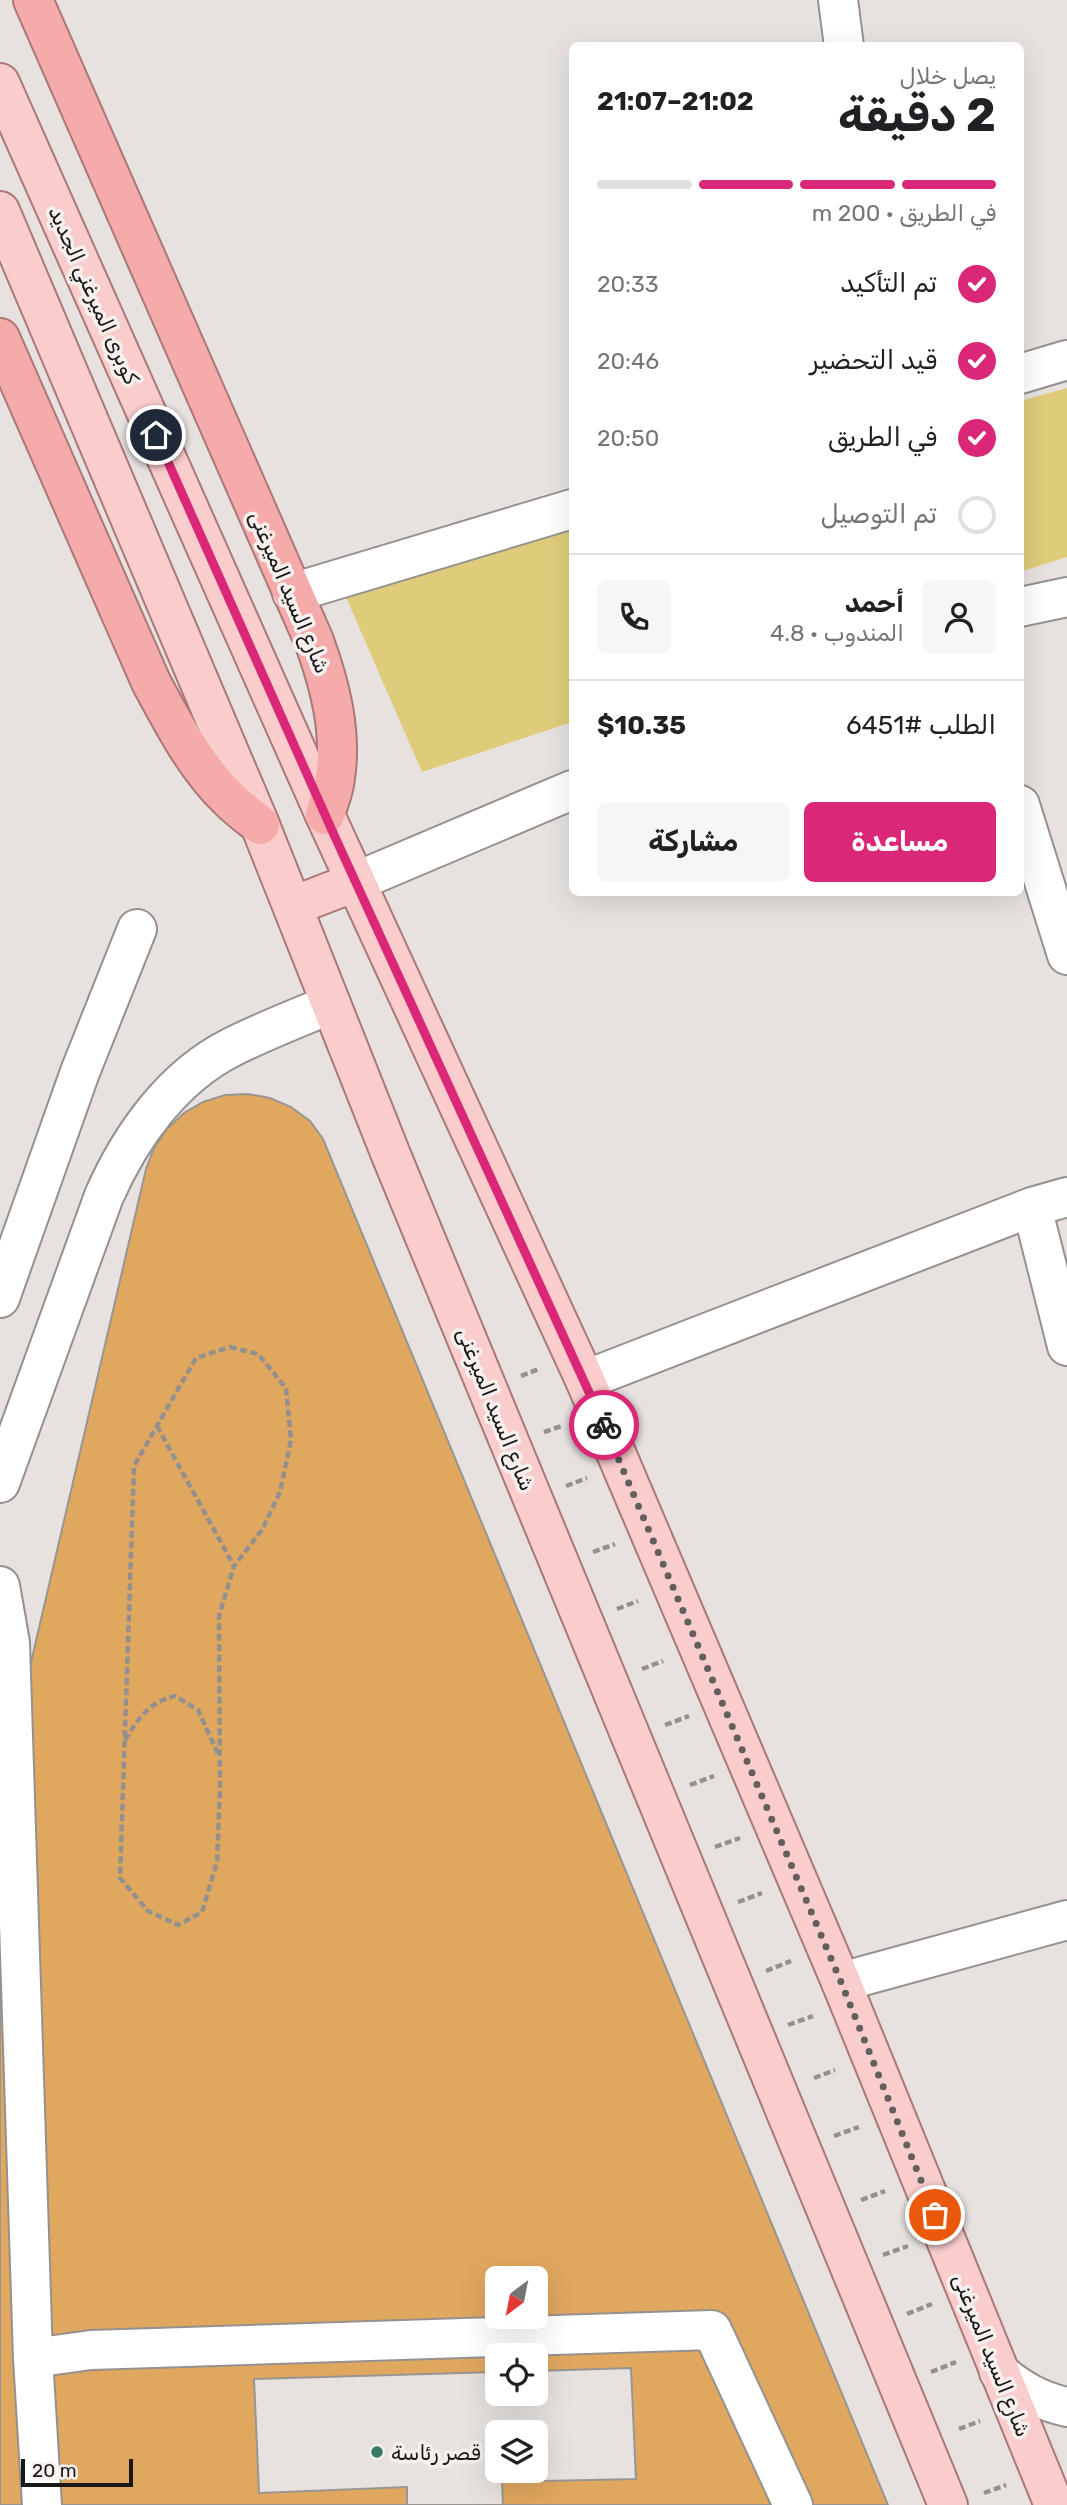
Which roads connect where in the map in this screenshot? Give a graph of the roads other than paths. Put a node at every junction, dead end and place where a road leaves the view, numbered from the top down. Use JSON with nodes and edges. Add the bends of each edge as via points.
{"nodes":[{"id":1,"x":33,"y":0,"type":"edge"},
{"id":2,"x":838,"y":0,"type":"edge"},
{"id":3,"x":843,"y":42,"type":"edge"},
{"id":4,"x":0,"y":83,"type":"edge"},
{"id":5,"x":0,"y":211,"type":"edge"},
{"id":6,"x":0,"y":338,"type":"edge"},
{"id":7,"x":1067,"y":360,"type":"edge"},
{"id":8,"x":1024,"y":373,"type":"edge"},
{"id":9,"x":569,"y":510,"type":"edge"},
{"id":10,"x":292,"y":593,"type":"junction"},
{"id":11,"x":1067,"y":597,"type":"edge"},
{"id":12,"x":1024,"y":606,"type":"edge"},
{"id":13,"x":569,"y":791,"type":"edge"},
{"id":14,"x":325,"y":815,"type":"junction"},
{"id":15,"x":1024,"y":819,"type":"edge"},
{"id":16,"x":260,"y":825,"type":"junction"},
{"id":17,"x":355,"y":882,"type":"junction"},
{"id":18,"x":293,"y":906,"type":"junction"},
{"id":19,"x":136,"y":929,"type":"dead end"},
{"id":20,"x":1067,"y":955,"type":"edge"},
{"id":21,"x":331,"y":1004,"type":"junction"},
{"id":22,"x":1049,"y":1202,"type":"edge"},
{"id":23,"x":0,"y":1298,"type":"edge"},
{"id":24,"x":1067,"y":1346,"type":"edge"},
{"id":25,"x":586,"y":1382,"type":"junction"},
{"id":26,"x":0,"y":1483,"type":"edge"},
{"id":27,"x":2,"y":1599,"type":"edge"},
{"id":28,"x":1067,"y":1920,"type":"edge"},
{"id":29,"x":845,"y":1992,"type":"junction"},
{"id":30,"x":33,"y":2358,"type":"junction"},
{"id":31,"x":994,"y":2361,"type":"junction"},
{"id":32,"x":1067,"y":2407,"type":"edge"},
{"id":33,"x":1050,"y":2494,"type":"edge"},
{"id":34,"x":963,"y":2500,"type":"edge"},
{"id":35,"x":1067,"y":2500,"type":"edge"},
{"id":36,"x":43,"y":2505,"type":"edge"},
{"id":37,"x":793,"y":2505,"type":"edge"}],
"edges":[{"from":1,"to":10,"type":"highway","name":"شارع السيد الميرغنى"},
{"from":2,"to":3,"type":"street"},
{"from":4,"to":14,"type":"main road","name":"كوبرى الميرغني الجديد"},
{"from":5,"to":16,"type":"main road"},
{"from":6,"to":16,"type":"highway","name":"شارع السيد الميرغنى","via":[[163,704],[203,769]]},
{"from":7,"to":8,"type":"street"},
{"from":9,"to":10,"type":"street"},
{"from":10,"to":14,"type":"highway","name":"شارع السيد الميرغنى","via":[[327,676],[334,715],[335,780]]},
{"from":11,"to":12,"type":"street"},
{"from":13,"to":17,"type":"street"},
{"from":14,"to":17,"type":"main road","name":"شارع السيد الميرغنى"},
{"from":15,"to":20,"type":"street"},
{"from":16,"to":18,"type":"main road","name":"شارع السيد الميرغنى"},
{"from":17,"to":18,"type":"main road"},
{"from":17,"to":25,"type":"main road","name":"شارع السيد الميرغنى"},
{"from":18,"to":21,"type":"main road","name":"شارع السيد الميرغنى"},
{"from":19,"to":23,"type":"street"},
{"from":21,"to":26,"type":"street","via":[[230,1048],[180,1085],[139,1130],[104,1196]]},
{"from":21,"to":34,"type":"main road","name":"شارع السيد الميرغنى","via":[[922,2443]]},
{"from":22,"to":24,"type":"street"},
{"from":22,"to":25,"type":"street"},
{"from":25,"to":29,"type":"main road","name":"شارع السيد الميرغنى"},
{"from":27,"to":30,"type":"street","via":[[10,1643]]},
{"from":28,"to":29,"type":"street"},
{"from":29,"to":31,"type":"main road","name":"شارع السيد الميرغنى"},
{"from":30,"to":36,"type":"street"},
{"from":30,"to":37,"type":"street","via":[[91,2350],[712,2330]]},
{"from":31,"to":32,"type":"street","via":[[1030,2395]]},
{"from":31,"to":33,"type":"main road","name":"شارع السيد الميرغنى"},
{"from":33,"to":35,"type":"street"}]}
